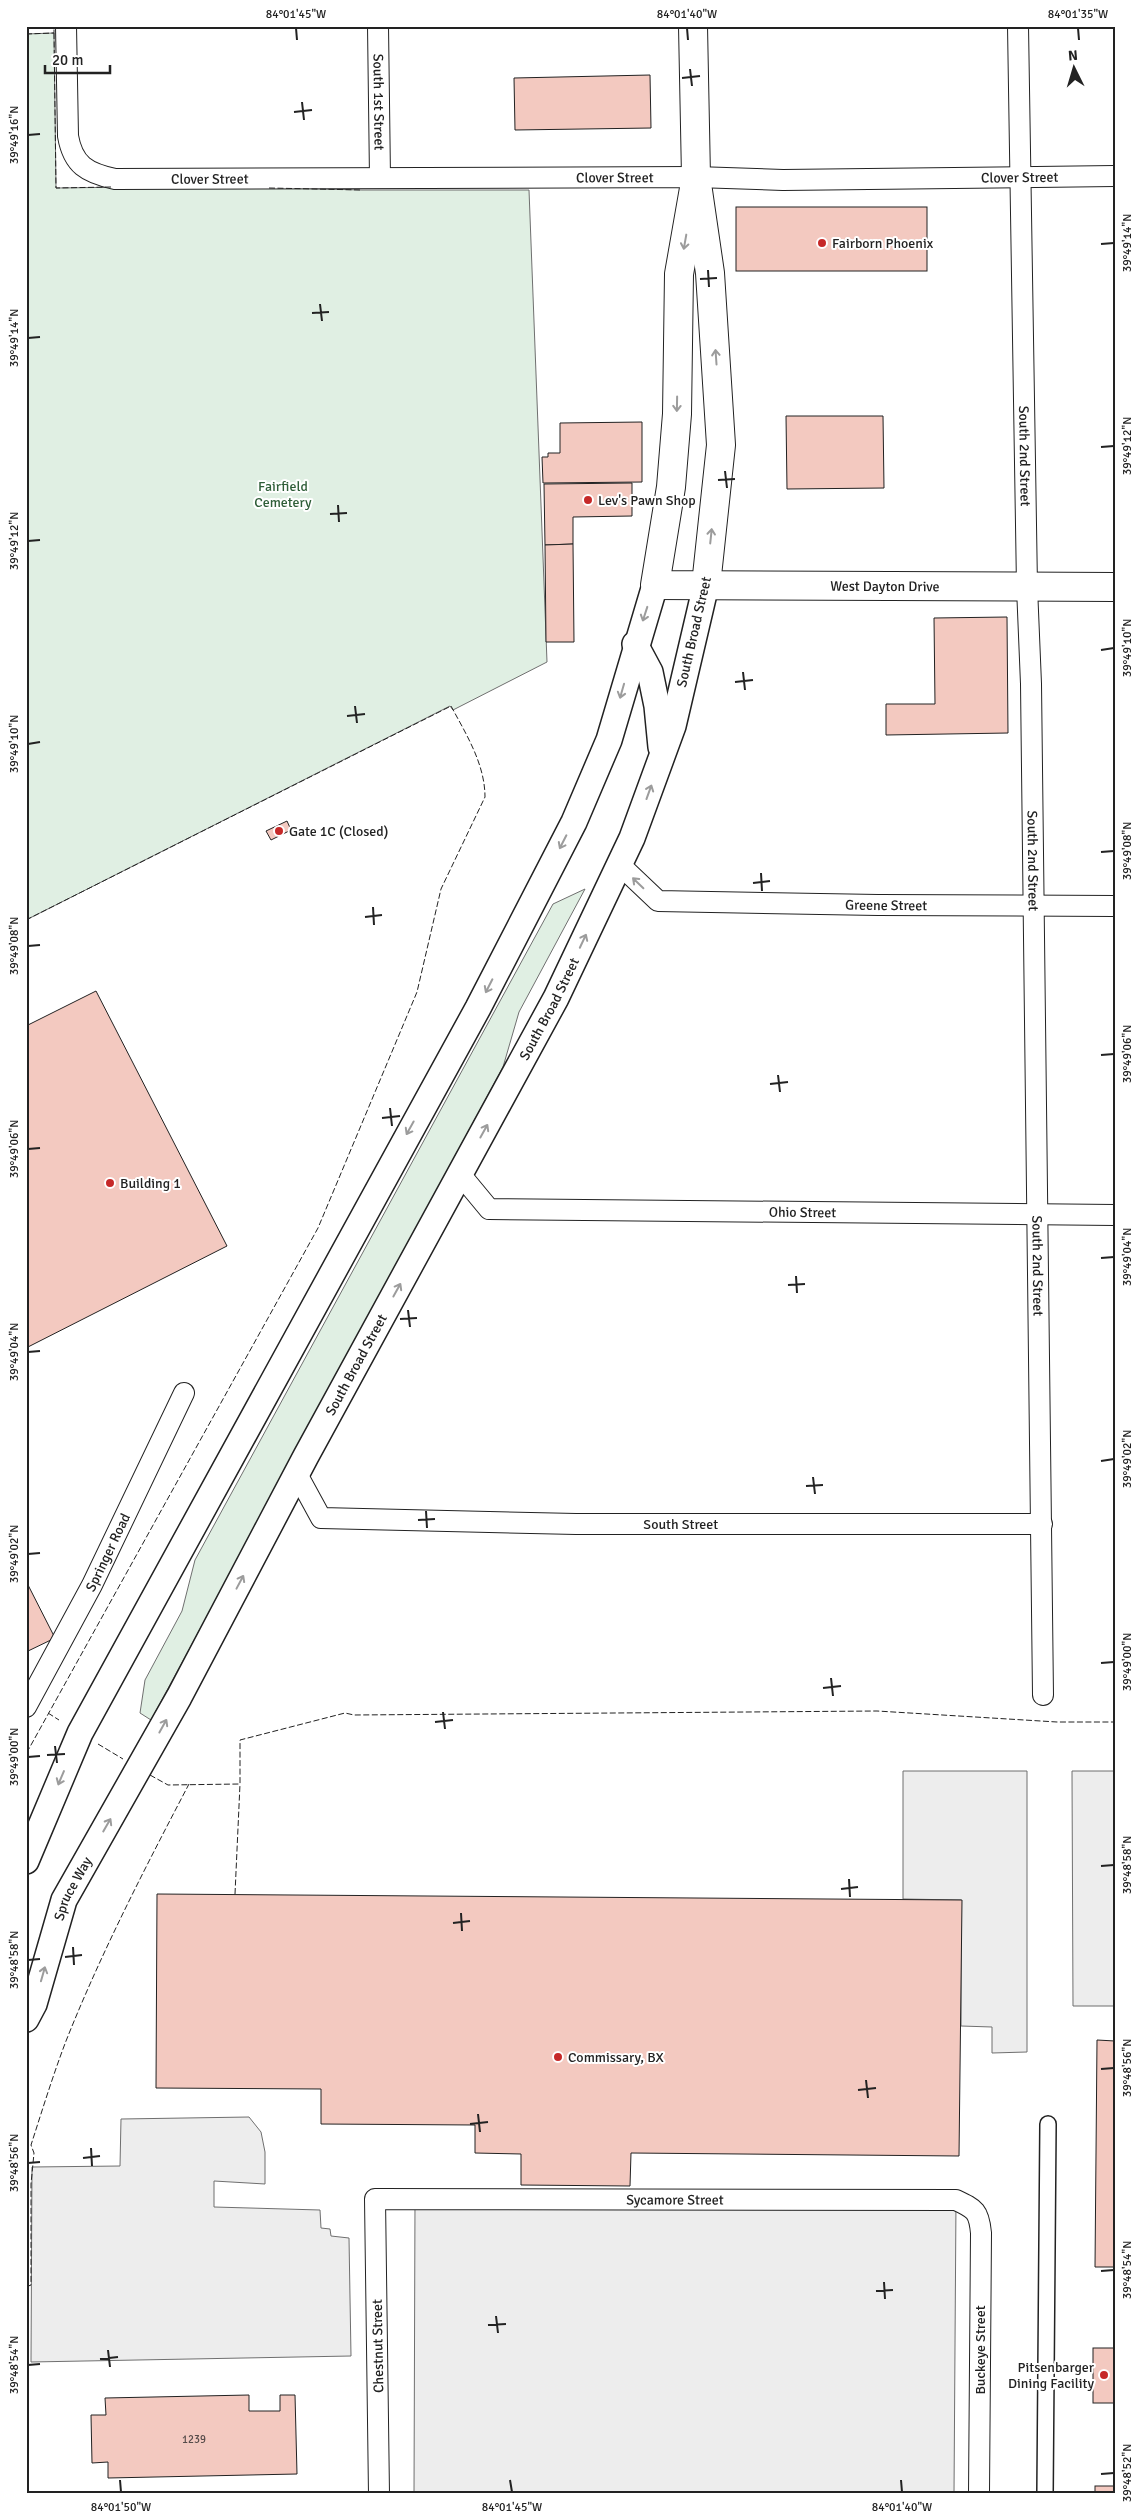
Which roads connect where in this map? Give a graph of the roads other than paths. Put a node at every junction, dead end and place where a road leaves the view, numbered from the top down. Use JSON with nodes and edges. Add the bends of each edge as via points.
{"nodes":[{"id":1,"x":66,"y":26,"type":"edge"},
{"id":2,"x":378,"y":26,"type":"edge"},
{"id":3,"x":693,"y":26,"type":"edge"},
{"id":4,"x":1018,"y":26,"type":"edge"},
{"id":5,"x":1115,"y":176,"type":"edge"},
{"id":6,"x":696,"y":177,"type":"junction"},
{"id":7,"x":1020,"y":177,"type":"junction"},
{"id":8,"x":380,"y":178,"type":"junction"},
{"id":9,"x":655,"y":585,"type":"junction"},
{"id":10,"x":706,"y":585,"type":"junction"},
{"id":11,"x":1027,"y":587,"type":"junction"},
{"id":12,"x":1115,"y":587,"type":"edge"},
{"id":13,"x":635,"y":644,"type":"junction"},
{"id":14,"x":662,"y":755,"type":"junction"},
{"id":15,"x":619,"y":864,"type":"junction"},
{"id":16,"x":1033,"y":906,"type":"junction"},
{"id":17,"x":1115,"y":906,"type":"edge"},
{"id":18,"x":460,"y":1174,"type":"junction"},
{"id":19,"x":1037,"y":1215,"type":"junction"},
{"id":20,"x":1115,"y":1215,"type":"edge"},
{"id":21,"x":184,"y":1393,"type":"dead end"},
{"id":22,"x":297,"y":1474,"type":"junction"},
{"id":23,"x":1042,"y":1524,"type":"junction"},
{"id":24,"x":1043,"y":1695,"type":"dead end"},
{"id":25,"x":26,"y":1707,"type":"edge"},
{"id":26,"x":139,"y":1768,"type":"joint"},
{"id":27,"x":26,"y":1861,"type":"edge"},
{"id":28,"x":26,"y":2019,"type":"edge"},
{"id":29,"x":1048,"y":2124,"type":"dead end"},
{"id":30,"x":375,"y":2199,"type":"joint"},
{"id":31,"x":974,"y":2208,"type":"joint"},
{"id":32,"x":379,"y":2494,"type":"edge"},
{"id":33,"x":979,"y":2494,"type":"edge"},
{"id":34,"x":1045,"y":2494,"type":"edge"}],
"edges":[{"from":1,"to":8,"type":"street","name":"Clover Street","via":[[68,136],[70,150],[85,169],[114,179]]},
{"from":2,"to":8,"type":"street","name":"South 1st Street"},
{"from":3,"to":6,"type":"main road","name":"South Broad Street"},
{"from":4,"to":7,"type":"street","name":"South 2nd Street"},
{"from":5,"to":7,"type":"street","name":"Clover Street"},
{"from":6,"to":7,"type":"street","name":"Clover Street","via":[[783,180]]},
{"from":6,"to":8,"type":"street","name":"Clover Street"},
{"from":6,"to":9,"type":"main road","name":"South Broad Street","one_way":true,"via":[[680,274],[673,459]]},
{"from":10,"to":6,"type":"main road","name":"South Broad Street","one_way":true,"via":[[721,446],[710,273]]},
{"from":7,"to":11,"type":"street","name":"South 2nd Street"},
{"from":9,"to":10,"type":"main road","name":"West Dayton Drive"},
{"from":9,"to":13,"type":"street","name":"South Broad Street","one_way":true},
{"from":10,"to":11,"type":"main road","name":"West Dayton Drive"},
{"from":10,"to":14,"type":"street","name":"South Broad Street","via":[[673,726]]},
{"from":11,"to":12,"type":"main road","name":"West Dayton Drive"},
{"from":11,"to":16,"type":"street","name":"South 2nd Street"},
{"from":13,"to":14,"type":"street","via":[[650,672]]},
{"from":13,"to":27,"type":"street","name":"South Broad Street","one_way":true,"via":[[608,740],[569,831],[478,1008],[80,1733]]},
{"from":15,"to":14,"type":"street","name":"South Broad Street","one_way":true,"via":[[632,838]]},
{"from":16,"to":15,"type":"street","name":"Greene Street","one_way":true,"via":[[658,901]]},
{"from":18,"to":15,"type":"street","name":"South Broad Street","one_way":true,"via":[[556,998]]},
{"from":16,"to":17,"type":"street","name":"Greene Street"},
{"from":16,"to":19,"type":"street","name":"South 2nd Street"},
{"from":18,"to":19,"type":"street","name":"Ohio Street","via":[[489,1209]]},
{"from":22,"to":18,"type":"street","name":"South Broad Street","one_way":true},
{"from":19,"to":20,"type":"street","name":"Ohio Street"},
{"from":19,"to":23,"type":"street","name":"South 2nd Street"},
{"from":21,"to":25,"type":"street","name":"Springer Road","via":[[92,1585]]},
{"from":22,"to":23,"type":"street","name":"South Street","via":[[321,1518],[576,1524]]},
{"from":26,"to":22,"type":"street","name":"South Broad Street","one_way":true},
{"from":23,"to":24,"type":"street","name":"South 2nd Street"},
{"from":28,"to":26,"type":"street","name":"Spruce Way","one_way":true,"via":[[34,2004],[64,1900]]},
{"from":29,"to":34,"type":"street"},
{"from":30,"to":31,"type":"street","name":"Sycamore Street","via":[[956,2200]]},
{"from":30,"to":32,"type":"street","name":"Chestnut Street"},
{"from":31,"to":33,"type":"street","name":"Buckeye Street","via":[[980,2219],[981,2233]]}]}
